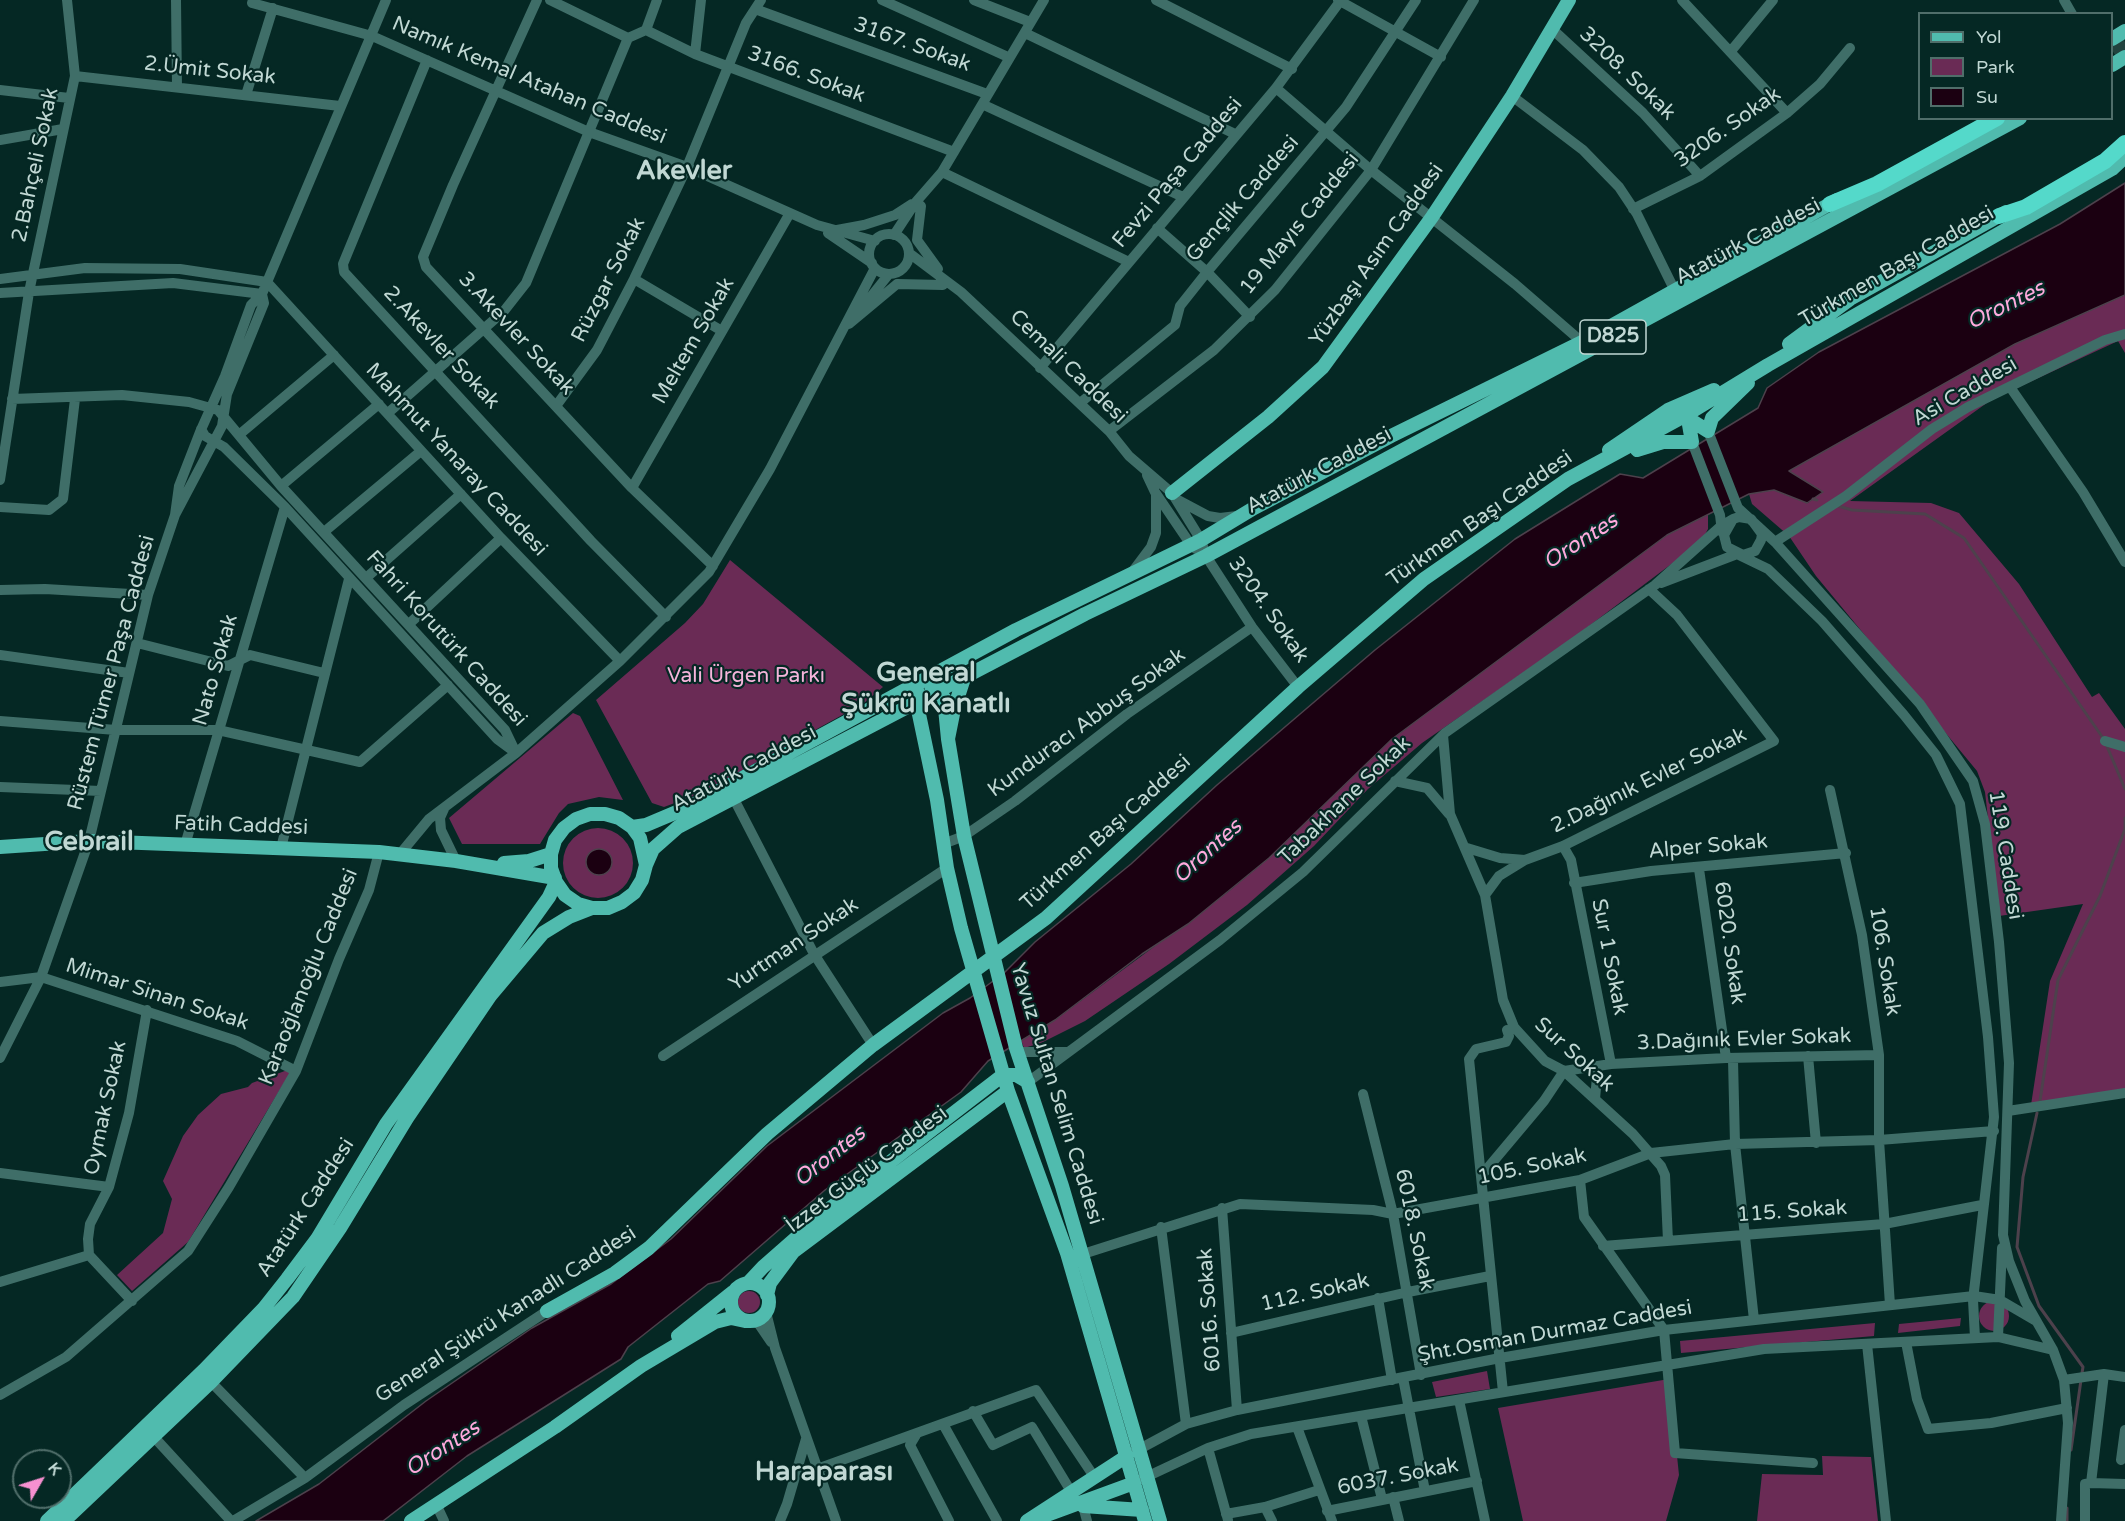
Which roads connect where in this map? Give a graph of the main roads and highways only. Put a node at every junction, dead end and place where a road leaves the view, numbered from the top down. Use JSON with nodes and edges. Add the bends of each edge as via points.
{"nodes":[{"id":1,"x":1569,"y":0,"type":"edge"},
{"id":2,"x":1993,"y":120,"type":"edge"},
{"id":3,"x":2016,"y":120,"type":"edge"},
{"id":4,"x":1980,"y":121,"type":"edge"},
{"id":5,"x":2125,"y":136,"type":"edge"},
{"id":6,"x":2125,"y":143,"type":"edge"},
{"id":7,"x":2125,"y":157,"type":"edge"},
{"id":8,"x":1913,"y":165,"type":"junction"},
{"id":9,"x":1830,"y":204,"type":"joint"},
{"id":10,"x":1999,"y":216,"type":"junction"},
{"id":11,"x":1768,"y":365,"type":"junction"},
{"id":12,"x":1694,"y":399,"type":"junction"},
{"id":13,"x":1668,"y":410,"type":"junction"},
{"id":14,"x":1686,"y":416,"type":"junction"},
{"id":15,"x":1597,"y":464,"type":"junction"},
{"id":16,"x":1568,"y":479,"type":"junction"},
{"id":17,"x":1174,"y":496,"type":"road end"},
{"id":18,"x":965,"y":675,"type":"junction"},
{"id":19,"x":921,"y":681,"type":"junction"},
{"id":20,"x":938,"y":690,"type":"junction"},
{"id":21,"x":916,"y":700,"type":"junction"},
{"id":22,"x":948,"y":739,"type":"junction"},
{"id":23,"x":632,"y":827,"type":"junction"},
{"id":24,"x":0,"y":847,"type":"edge"},
{"id":25,"x":551,"y":854,"type":"junction"},
{"id":26,"x":481,"y":864,"type":"junction"},
{"id":27,"x":646,"y":865,"type":"junction"},
{"id":28,"x":555,"y":880,"type":"junction"},
{"id":29,"x":592,"y":908,"type":"junction"},
{"id":30,"x":981,"y":970,"type":"junction"},
{"id":31,"x":1001,"y":1068,"type":"junction"},
{"id":32,"x":1028,"y":1082,"type":"junction"},
{"id":33,"x":1008,"y":1091,"type":"junction"},
{"id":34,"x":748,"y":1283,"type":"junction"},
{"id":35,"x":733,"y":1292,"type":"junction"},
{"id":36,"x":767,"y":1295,"type":"junction"},
{"id":37,"x":547,"y":1311,"type":"road end"},
{"id":38,"x":756,"y":1318,"type":"junction"},
{"id":39,"x":641,"y":1366,"type":"junction"},
{"id":40,"x":1133,"y":1452,"type":"junction"},
{"id":41,"x":1140,"y":1480,"type":"junction"},
{"id":42,"x":1076,"y":1507,"type":"junction"},
{"id":43,"x":1143,"y":1516,"type":"edge"},
{"id":44,"x":47,"y":1521,"type":"edge"},
{"id":45,"x":64,"y":1521,"type":"edge"},
{"id":46,"x":411,"y":1521,"type":"edge"},
{"id":47,"x":1027,"y":1521,"type":"edge"},
{"id":48,"x":1160,"y":1521,"type":"edge"}],
"edges":[{"from":1,"to":17,"type":"main road","name":"Yüzbaşı Asım Caddesi","via":[[1512,96],[1432,217],[1323,367]]},
{"from":2,"to":8,"type":"highway"},
{"from":3,"to":18,"type":"main road","name":"Atatürk Caddesi","number":"D825","via":[[1206,556]]},
{"from":4,"to":8,"type":"main road"},
{"from":5,"to":10,"type":"main road","name":"Türkmen Başı Caddesi"},
{"from":6,"to":10,"type":"highway","via":[[2105,160],[2026,207]]},
{"from":7,"to":11,"type":"main road","name":"Türkmen Başı Caddesi","via":[[2112,169]]},
{"from":8,"to":9,"type":"highway"},
{"from":9,"to":19,"type":"main road","name":"Atatürk Caddesi","number":"D825","via":[[1582,342],[1391,436],[1196,542]]},
{"from":10,"to":12,"type":"main road","name":"Türkmen Başı Caddesi","via":[[1850,299],[1766,362]]},
{"from":11,"to":14,"type":"main road","name":"Türkmen Başı Caddesi"},
{"from":11,"to":14,"type":"main road","via":[[1712,418],[1708,430]]},
{"from":12,"to":13,"type":"main road","name":"Türkmen Başı Caddesi"},
{"from":12,"to":14,"type":"main road","via":[[1686,407]]},
{"from":13,"to":14,"type":"main road"},
{"from":13,"to":16,"type":"main road","name":"Türkmen Başı Caddesi"},
{"from":14,"to":15,"type":"main road","name":"Türkmen Başı Caddesi"},
{"from":14,"to":15,"type":"main road","via":[[1692,442],[1663,441]]},
{"from":15,"to":16,"type":"main road","name":"Türkmen Başı Caddesi"},
{"from":16,"to":30,"type":"main road","name":"Türkmen Başı Caddesi","via":[[1424,579],[1298,687],[1046,918]]},
{"from":18,"to":20,"type":"main road","name":"Atatürk Caddesi","number":"D825"},
{"from":18,"to":22,"type":"main road","name":"Yavuz Sultan Selim Caddesi"},
{"from":19,"to":20,"type":"main road"},
{"from":19,"to":21,"type":"main road","name":"Yavuz Sultan Selim Caddesi"},
{"from":19,"to":23,"type":"main road","name":"Atatürk Caddesi","number":"D825","via":[[691,806]]},
{"from":20,"to":21,"type":"main road","name":"Atatürk Caddesi","number":"D825"},
{"from":20,"to":22,"type":"main road","via":[[944,698]]},
{"from":21,"to":27,"type":"main road","name":"Atatürk Caddesi","number":"D825","via":[[663,837]]},
{"from":21,"to":30,"type":"main road","name":"Yavuz Sultan Selim Caddesi","via":[[937,800],[946,868]]},
{"from":22,"to":30,"type":"main road","name":"Yavuz Sultan Selim Caddesi"},
{"from":23,"to":25,"type":"main road","via":[[619,818],[590,814],[564,828]]},
{"from":23,"to":27,"type":"main road","via":[[643,844]]},
{"from":24,"to":26,"type":"main road","name":"Fatih Caddesi","via":[[89,842],[281,848],[379,852]]},
{"from":25,"to":26,"type":"main road","name":"Fatih Caddesi","via":[[521,862]]},
{"from":25,"to":28,"type":"main road"},
{"from":26,"to":28,"type":"main road","name":"Fatih Caddesi"},
{"from":27,"to":29,"type":"main road","name":"Atatürk Caddesi","via":[[638,886],[622,903]]},
{"from":28,"to":29,"type":"main road","via":[[565,895]]},
{"from":28,"to":44,"type":"main road","name":"Atatürk Caddesi","via":[[537,914],[386,1124],[316,1239],[264,1308]]},
{"from":29,"to":45,"type":"main road","name":"Atatürk Caddesi","via":[[543,933],[509,971],[456,1044],[293,1297],[211,1382]]},
{"from":30,"to":31,"type":"main road","name":"Yavuz Sultan Selim Caddesi"},
{"from":30,"to":32,"type":"main road","name":"Yavuz Sultan Selim Caddesi","via":[[996,972]]},
{"from":30,"to":37,"type":"main road","name":"General Şükrü Kanadlı Caddesi","via":[[873,1045],[767,1134],[649,1248],[615,1273]]},
{"from":31,"to":32,"type":"main road"},
{"from":31,"to":33,"type":"main road","name":"Yavuz Sultan Selim Caddesi"},
{"from":31,"to":34,"type":"main road","name":"İzzet Güçlü Caddesi","via":[[829,1209]]},
{"from":32,"to":40,"type":"main road","name":"Yavuz Sultan Selim Caddesi","via":[[1083,1254]]},
{"from":33,"to":36,"type":"main road","name":"İzzet Güçlü Caddesi","via":[[793,1252],[770,1283]]},
{"from":33,"to":40,"type":"main road","name":"Yavuz Sultan Selim Caddesi"},
{"from":34,"to":35,"type":"main road","name":"İzzet Güçlü Caddesi"},
{"from":34,"to":36,"type":"main road","via":[[759,1286]]},
{"from":35,"to":38,"type":"main road","via":[[732,1309]]},
{"from":35,"to":39,"type":"main road","name":"İzzet Güçlü Caddesi"},
{"from":36,"to":38,"type":"main road","name":"İzzet Güçlü Caddesi"},
{"from":38,"to":39,"type":"main road","name":"İzzet Güçlü Caddesi","via":[[715,1322]]},
{"from":39,"to":46,"type":"main road","name":"İzzet Güçlü Caddesi"},
{"from":40,"to":41,"type":"main road","name":"Yavuz Sultan Selim Caddesi"},
{"from":40,"to":47,"type":"main road"},
{"from":41,"to":42,"type":"main road"},
{"from":41,"to":43,"type":"main road","name":"Yavuz Sultan Selim Caddesi"},
{"from":41,"to":48,"type":"main road","name":"Yavuz Sultan Selim Caddesi"},
{"from":42,"to":43,"type":"main road"},
{"from":42,"to":47,"type":"main road"}]}
